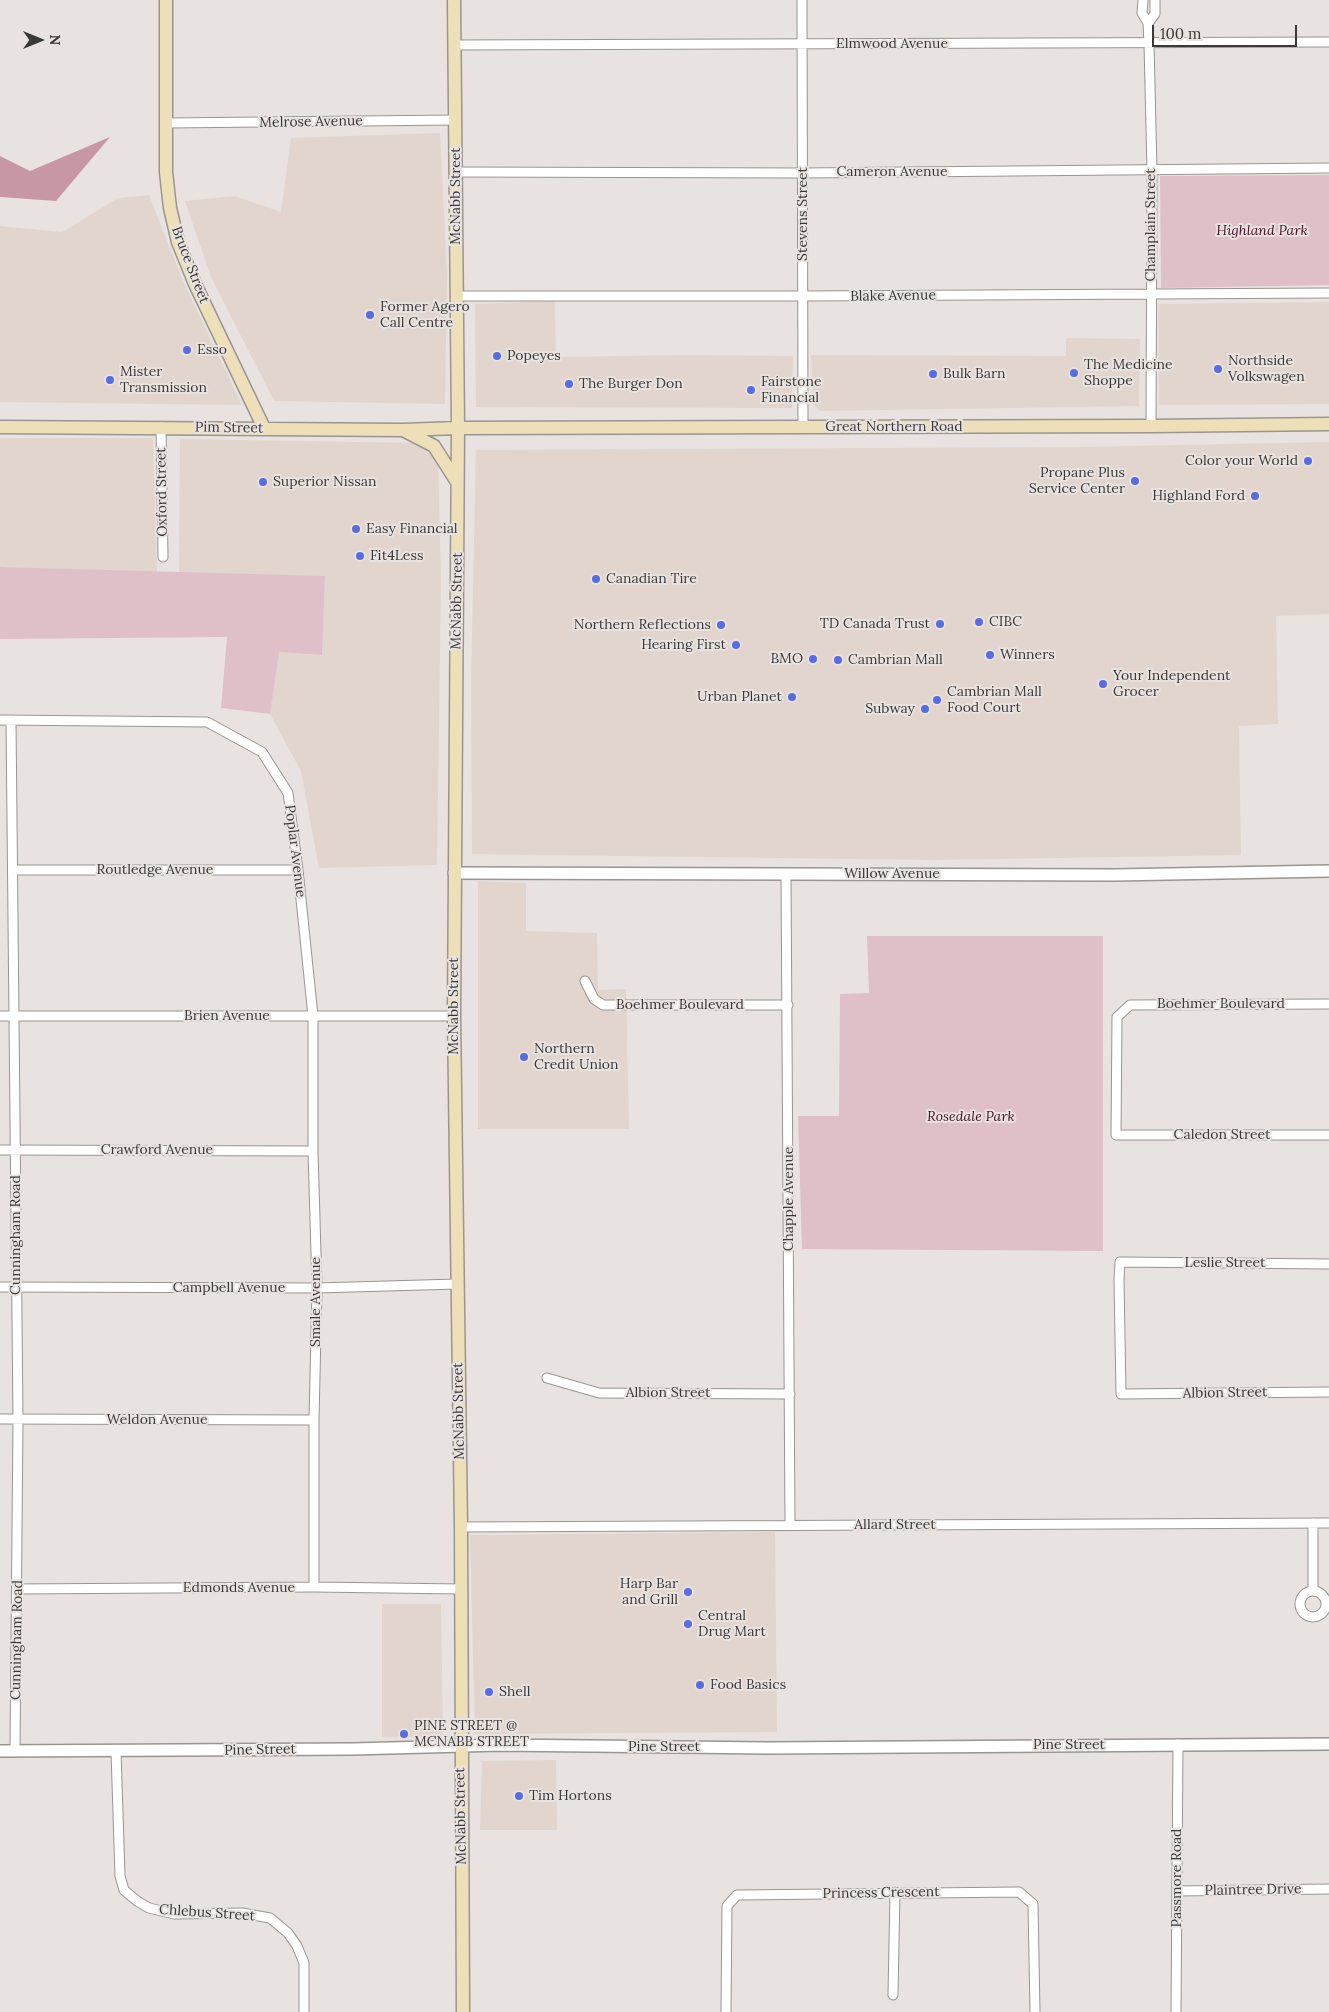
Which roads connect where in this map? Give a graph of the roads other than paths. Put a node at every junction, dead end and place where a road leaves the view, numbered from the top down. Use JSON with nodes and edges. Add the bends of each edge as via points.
{"nodes":[{"id":1,"x":166,"y":0,"type":"edge"},
{"id":2,"x":454,"y":0,"type":"edge"},
{"id":3,"x":802,"y":0,"type":"edge"},
{"id":4,"x":1143,"y":0,"type":"edge"},
{"id":5,"x":1155,"y":0,"type":"edge"},
{"id":6,"x":1148,"y":23,"type":"junction"},
{"id":7,"x":1329,"y":42,"type":"edge"},
{"id":8,"x":1149,"y":43,"type":"junction"},
{"id":9,"x":802,"y":44,"type":"junction"},
{"id":10,"x":454,"y":45,"type":"junction"},
{"id":11,"x":455,"y":120,"type":"junction"},
{"id":12,"x":167,"y":123,"type":"junction"},
{"id":13,"x":1329,"y":168,"type":"edge"},
{"id":14,"x":1152,"y":171,"type":"junction"},
{"id":15,"x":455,"y":172,"type":"junction"},
{"id":16,"x":803,"y":173,"type":"junction"},
{"id":17,"x":1150,"y":293,"type":"junction"},
{"id":18,"x":1329,"y":293,"type":"edge"},
{"id":19,"x":457,"y":296,"type":"junction"},
{"id":20,"x":803,"y":296,"type":"junction"},
{"id":21,"x":1329,"y":424,"type":"edge"},
{"id":22,"x":1151,"y":426,"type":"junction"},
{"id":23,"x":0,"y":427,"type":"edge"},
{"id":24,"x":161,"y":427,"type":"junction"},
{"id":25,"x":264,"y":428,"type":"junction"},
{"id":26,"x":458,"y":428,"type":"junction"},
{"id":27,"x":803,"y":428,"type":"junction"},
{"id":28,"x":403,"y":430,"type":"junction"},
{"id":29,"x":458,"y":484,"type":"junction"},
{"id":30,"x":163,"y":557,"type":"dead end"},
{"id":31,"x":0,"y":720,"type":"edge"},
{"id":32,"x":11,"y":720,"type":"junction"},
{"id":33,"x":13,"y":870,"type":"junction"},
{"id":34,"x":298,"y":870,"type":"junction"},
{"id":35,"x":1329,"y":871,"type":"edge"},
{"id":36,"x":454,"y":873,"type":"junction"},
{"id":37,"x":786,"y":874,"type":"junction"},
{"id":38,"x":585,"y":981,"type":"dead end"},
{"id":39,"x":1329,"y":1004,"type":"edge"},
{"id":40,"x":788,"y":1005,"type":"junction"},
{"id":41,"x":0,"y":1016,"type":"edge"},
{"id":42,"x":13,"y":1016,"type":"junction"},
{"id":43,"x":313,"y":1016,"type":"junction"},
{"id":44,"x":454,"y":1016,"type":"junction"},
{"id":45,"x":1329,"y":1134,"type":"edge"},
{"id":46,"x":1116,"y":1135,"type":"joint"},
{"id":47,"x":0,"y":1150,"type":"edge"},
{"id":48,"x":16,"y":1150,"type":"junction"},
{"id":49,"x":313,"y":1151,"type":"junction"},
{"id":50,"x":1329,"y":1264,"type":"edge"},
{"id":51,"x":457,"y":1284,"type":"junction"},
{"id":52,"x":0,"y":1287,"type":"edge"},
{"id":53,"x":17,"y":1287,"type":"junction"},
{"id":54,"x":317,"y":1288,"type":"junction"},
{"id":55,"x":547,"y":1378,"type":"dead end"},
{"id":56,"x":1329,"y":1392,"type":"edge"},
{"id":57,"x":790,"y":1394,"type":"junction"},
{"id":58,"x":1121,"y":1394,"type":"joint"},
{"id":59,"x":0,"y":1419,"type":"edge"},
{"id":60,"x":18,"y":1419,"type":"junction"},
{"id":61,"x":314,"y":1420,"type":"junction"},
{"id":62,"x":1314,"y":1523,"type":"junction"},
{"id":63,"x":1329,"y":1523,"type":"edge"},
{"id":64,"x":790,"y":1525,"type":"junction"},
{"id":65,"x":461,"y":1528,"type":"junction"},
{"id":66,"x":314,"y":1587,"type":"junction"},
{"id":67,"x":17,"y":1589,"type":"junction"},
{"id":68,"x":461,"y":1589,"type":"junction"},
{"id":69,"x":1314,"y":1591,"type":"dead end"},
{"id":70,"x":1178,"y":1744,"type":"junction"},
{"id":71,"x":1329,"y":1744,"type":"edge"},
{"id":72,"x":460,"y":1747,"type":"junction"},
{"id":73,"x":16,"y":1750,"type":"junction"},
{"id":74,"x":0,"y":1751,"type":"edge"},
{"id":75,"x":116,"y":1751,"type":"junction"},
{"id":76,"x":1329,"y":1889,"type":"edge"},
{"id":77,"x":1176,"y":1891,"type":"junction"},
{"id":78,"x":895,"y":1892,"type":"junction"},
{"id":79,"x":893,"y":1995,"type":"dead end"},
{"id":80,"x":304,"y":2012,"type":"edge"},
{"id":81,"x":463,"y":2012,"type":"edge"},
{"id":82,"x":726,"y":2012,"type":"edge"},
{"id":83,"x":1035,"y":2012,"type":"edge"},
{"id":84,"x":1176,"y":2012,"type":"edge"}],
"edges":[{"from":1,"to":12,"type":"main road","name":"Bruce Street"},
{"from":2,"to":10,"type":"main road","name":"McNabb Street"},
{"from":3,"to":9,"type":"street","name":"Stevens Street"},
{"from":4,"to":6,"type":"street","name":"Champlain Street","via":[[1142,13]]},
{"from":5,"to":6,"type":"street","name":"Champlain Street","via":[[1154,14]]},
{"from":6,"to":8,"type":"street","name":"Champlain Street"},
{"from":7,"to":8,"type":"street","name":"Elmwood Avenue"},
{"from":8,"to":9,"type":"street","name":"Elmwood Avenue"},
{"from":8,"to":14,"type":"street","name":"Champlain Street"},
{"from":9,"to":10,"type":"street","name":"Elmwood Avenue"},
{"from":9,"to":16,"type":"street","name":"Stevens Street"},
{"from":10,"to":11,"type":"main road","name":"McNabb Street"},
{"from":11,"to":12,"type":"street","name":"Melrose Avenue"},
{"from":11,"to":15,"type":"main road","name":"McNabb Street"},
{"from":12,"to":25,"type":"main road","name":"Bruce Street","via":[[166,172],[178,242]]},
{"from":13,"to":14,"type":"street","name":"Cameron Avenue"},
{"from":14,"to":16,"type":"street","name":"Cameron Avenue"},
{"from":14,"to":17,"type":"street","name":"Champlain Street"},
{"from":15,"to":16,"type":"street","name":"Cameron Avenue"},
{"from":15,"to":19,"type":"main road","name":"McNabb Street"},
{"from":16,"to":20,"type":"street","name":"Stevens Street"},
{"from":17,"to":18,"type":"street","name":"Blake Avenue"},
{"from":17,"to":20,"type":"street","name":"Blake Avenue"},
{"from":17,"to":22,"type":"street","name":"Champlain Street"},
{"from":19,"to":20,"type":"street","name":"Blake Avenue"},
{"from":19,"to":26,"type":"main road","name":"McNabb Street"},
{"from":20,"to":27,"type":"street","name":"Stevens Street"},
{"from":21,"to":22,"type":"main road","name":"Great Northern Road"},
{"from":22,"to":27,"type":"main road","name":"Great Northern Road"},
{"from":23,"to":24,"type":"main road","name":"Pim Street"},
{"from":24,"to":25,"type":"main road","name":"Pim Street"},
{"from":24,"to":30,"type":"street","name":"Oxford Street"},
{"from":25,"to":28,"type":"main road","name":"Pim Street"},
{"from":26,"to":27,"type":"main road","name":"Great Northern Road"},
{"from":26,"to":28,"type":"main road","name":"Pim Street"},
{"from":26,"to":29,"type":"main road","name":"McNabb Street"},
{"from":28,"to":29,"type":"main road","via":[[434,446]]},
{"from":29,"to":36,"type":"main road","name":"McNabb Street"},
{"from":31,"to":32,"type":"street","name":"Poplar Avenue"},
{"from":32,"to":33,"type":"street","name":"Cunningham Road"},
{"from":32,"to":34,"type":"street","name":"Poplar Avenue","via":[[207,722],[262,752],[288,793]]},
{"from":33,"to":34,"type":"street","name":"Routledge Avenue"},
{"from":33,"to":42,"type":"street","name":"Cunningham Road"},
{"from":34,"to":43,"type":"street","name":"Poplar Avenue"},
{"from":35,"to":37,"type":"street","name":"Willow Avenue","via":[[1115,875]]},
{"from":36,"to":37,"type":"street","name":"Willow Avenue"},
{"from":36,"to":44,"type":"main road","name":"McNabb Street"},
{"from":37,"to":40,"type":"street","name":"Chapple Avenue"},
{"from":38,"to":40,"type":"street","name":"Boehmer Boulevard","via":[[594,999],[603,1005]]},
{"from":39,"to":46,"type":"street","name":"Boehmer Boulevard","via":[[1130,1004],[1117,1017]]},
{"from":40,"to":57,"type":"street","name":"Chapple Avenue"},
{"from":41,"to":42,"type":"street","name":"Brien Avenue"},
{"from":42,"to":43,"type":"street","name":"Brien Avenue"},
{"from":42,"to":48,"type":"street","name":"Cunningham Road"},
{"from":43,"to":44,"type":"street","name":"Brien Avenue"},
{"from":43,"to":49,"type":"street","name":"Smale Avenue"},
{"from":44,"to":51,"type":"main road","name":"McNabb Street"},
{"from":45,"to":46,"type":"street","name":"Caledon Street"},
{"from":47,"to":48,"type":"street","name":"Crawford Avenue"},
{"from":48,"to":49,"type":"street","name":"Crawford Avenue"},
{"from":48,"to":53,"type":"street","name":"Cunningham Road"},
{"from":49,"to":54,"type":"street","name":"Smale Avenue"},
{"from":50,"to":58,"type":"street","name":"Leslie Street","via":[[1120,1262]]},
{"from":51,"to":54,"type":"street","name":"Campbell Avenue"},
{"from":51,"to":65,"type":"main road","name":"McNabb Street"},
{"from":52,"to":53,"type":"street","name":"Campbell Avenue"},
{"from":53,"to":54,"type":"street","name":"Campbell Avenue"},
{"from":53,"to":60,"type":"street","name":"Cunningham Road"},
{"from":54,"to":61,"type":"street","name":"Smale Avenue"},
{"from":55,"to":57,"type":"street","name":"Albion Street","via":[[599,1393]]},
{"from":56,"to":58,"type":"street","name":"Albion Street"},
{"from":57,"to":64,"type":"street","name":"Chapple Avenue"},
{"from":59,"to":60,"type":"street","name":"Weldon Avenue"},
{"from":60,"to":61,"type":"street","name":"Weldon Avenue"},
{"from":60,"to":67,"type":"street","name":"Cunningham Road"},
{"from":61,"to":66,"type":"street","name":"Smale Avenue"},
{"from":62,"to":63,"type":"street","name":"Allard Street"},
{"from":62,"to":64,"type":"street","name":"Allard Street"},
{"from":62,"to":69,"type":"street"},
{"from":64,"to":65,"type":"street","name":"Allard Street"},
{"from":65,"to":68,"type":"main road","name":"McNabb Street"},
{"from":66,"to":67,"type":"street","name":"Edmonds Avenue"},
{"from":66,"to":68,"type":"street","name":"Edmonds Avenue"},
{"from":67,"to":73,"type":"street","name":"Cunningham Road"},
{"from":68,"to":72,"type":"main road","name":"McNabb Street"},
{"from":70,"to":71,"type":"street","name":"Pine Street"},
{"from":70,"to":72,"type":"street","name":"Pine Street"},
{"from":70,"to":77,"type":"street","name":"Passmore Road"},
{"from":72,"to":75,"type":"street","name":"Pine Street"},
{"from":72,"to":81,"type":"main road","name":"McNabb Street"},
{"from":73,"to":74,"type":"street","name":"Pine Street"},
{"from":73,"to":75,"type":"street","name":"Pine Street"},
{"from":75,"to":80,"type":"street","name":"Chlebus Street","via":[[120,1876],[124,1890],[136,1902],[174,1914],[242,1913],[270,1918],[288,1933],[304,1963]]},
{"from":76,"to":77,"type":"street","name":"Plaintree Drive"},
{"from":77,"to":84,"type":"street","name":"Passmore Road"},
{"from":78,"to":79,"type":"street"},
{"from":78,"to":82,"type":"street","name":"Princess Crescent","via":[[737,1895],[727,1906]]},
{"from":78,"to":83,"type":"street","name":"Princess Crescent","via":[[1019,1892],[1033,1904]]}]}
